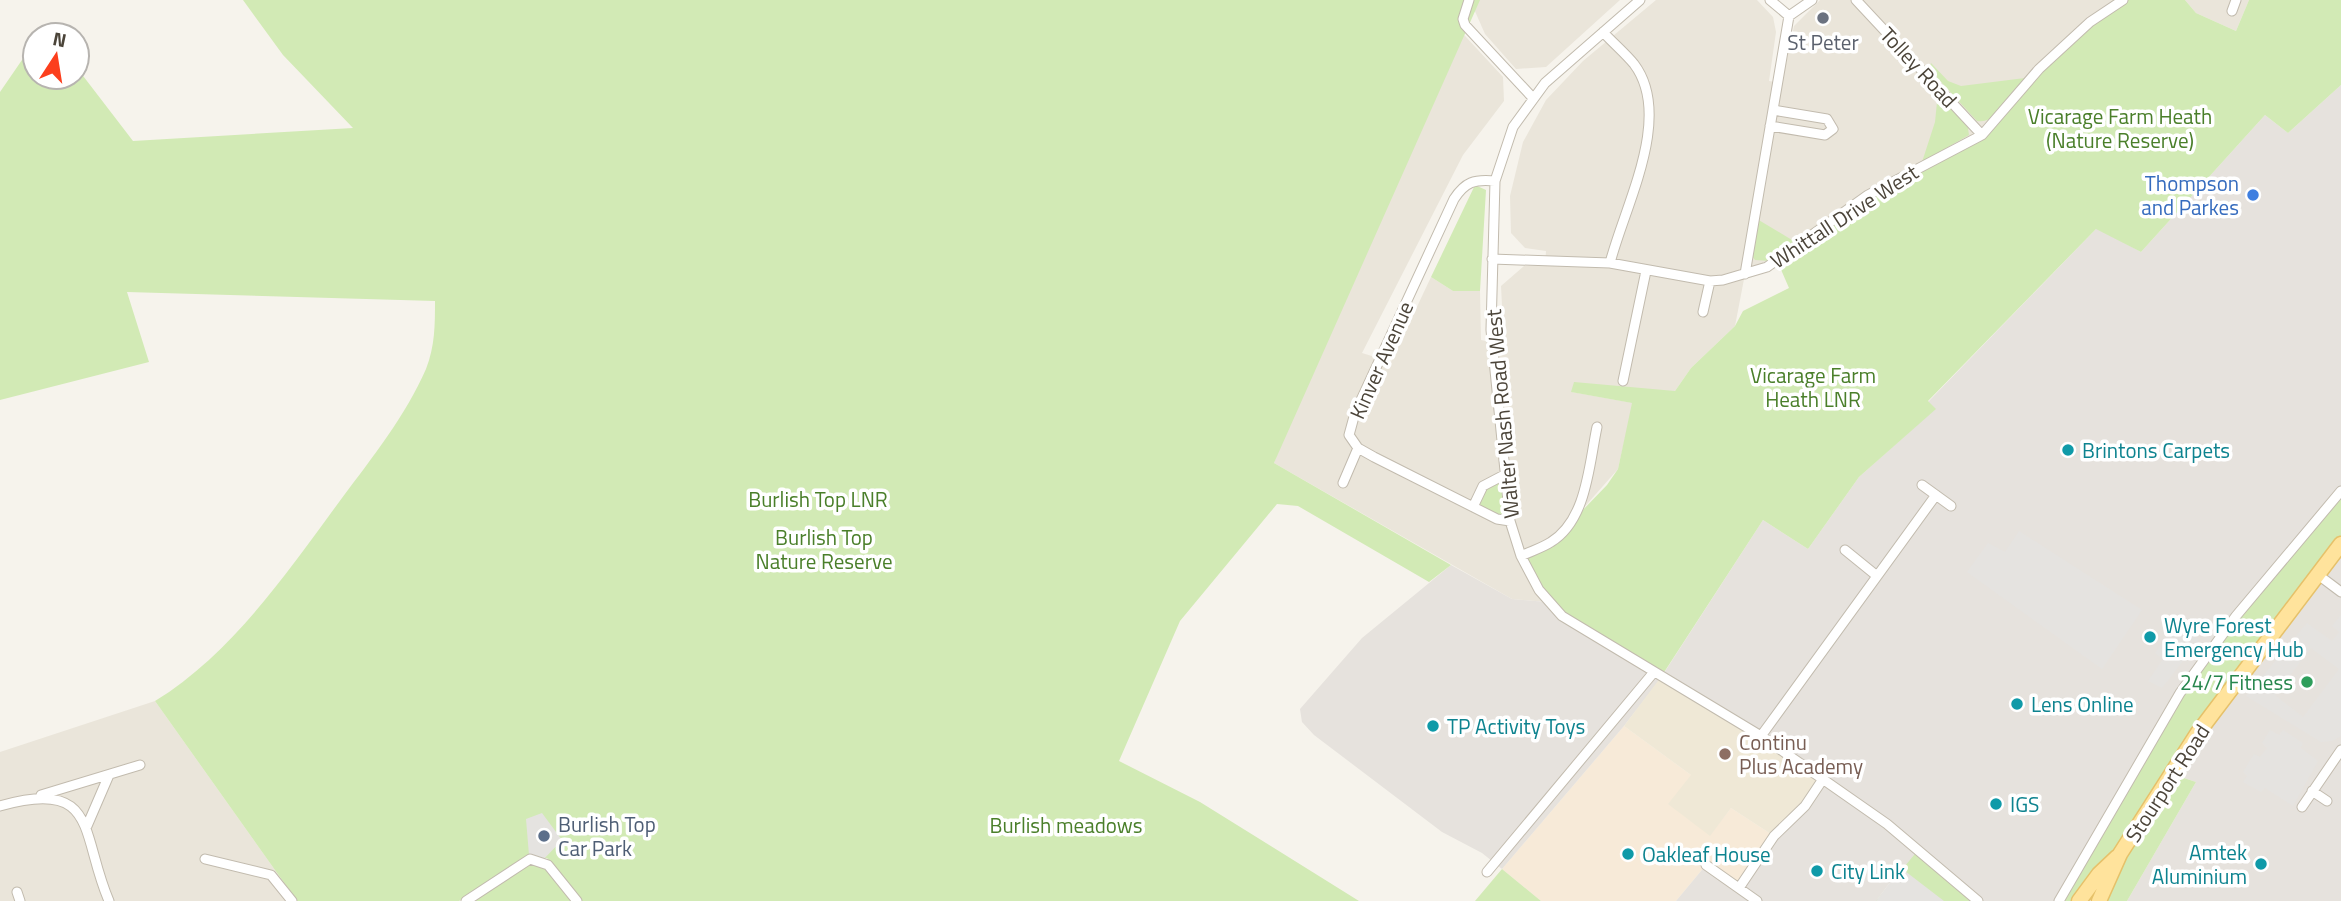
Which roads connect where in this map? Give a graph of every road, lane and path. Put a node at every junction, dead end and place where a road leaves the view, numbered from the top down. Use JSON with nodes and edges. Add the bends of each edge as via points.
{"nodes":[{"id":1,"x":1469,"y":0,"type":"edge"},
{"id":2,"x":1640,"y":0,"type":"edge"},
{"id":3,"x":1770,"y":0,"type":"edge"},
{"id":4,"x":1812,"y":0,"type":"edge"},
{"id":5,"x":1856,"y":0,"type":"edge"},
{"id":6,"x":2123,"y":0,"type":"edge"},
{"id":7,"x":2236,"y":0,"type":"edge"},
{"id":8,"x":2232,"y":11,"type":"dead end"},
{"id":9,"x":1788,"y":16,"type":"junction"},
{"id":10,"x":1603,"y":32,"type":"junction"},
{"id":11,"x":1533,"y":98,"type":"junction"},
{"id":12,"x":1773,"y":110,"type":"junction"},
{"id":13,"x":1770,"y":125,"type":"junction"},
{"id":14,"x":1982,"y":135,"type":"junction"},
{"id":15,"x":1494,"y":181,"type":"junction"},
{"id":16,"x":1492,"y":259,"type":"junction"},
{"id":17,"x":1610,"y":262,"type":"junction"},
{"id":18,"x":1646,"y":271,"type":"junction"},
{"id":19,"x":1745,"y":274,"type":"junction"},
{"id":20,"x":1710,"y":281,"type":"junction"},
{"id":21,"x":1703,"y":312,"type":"dead end"},
{"id":22,"x":1623,"y":381,"type":"dead end"},
{"id":23,"x":1597,"y":427,"type":"dead end"},
{"id":24,"x":1359,"y":448,"type":"junction"},
{"id":25,"x":1504,"y":475,"type":"junction"},
{"id":26,"x":1343,"y":483,"type":"dead end"},
{"id":27,"x":1922,"y":485,"type":"dead end"},
{"id":28,"x":2341,"y":491,"type":"edge"},
{"id":29,"x":1936,"y":495,"type":"junction"},
{"id":30,"x":1951,"y":506,"type":"dead end"},
{"id":31,"x":1473,"y":507,"type":"junction"},
{"id":32,"x":1510,"y":521,"type":"junction"},
{"id":33,"x":2341,"y":544,"type":"edge"},
{"id":34,"x":1845,"y":550,"type":"dead end"},
{"id":35,"x":1521,"y":556,"type":"junction"},
{"id":36,"x":2317,"y":574,"type":"junction"},
{"id":37,"x":1877,"y":576,"type":"junction"},
{"id":38,"x":2341,"y":592,"type":"edge"},
{"id":39,"x":1654,"y":672,"type":"junction"},
{"id":40,"x":1761,"y":736,"type":"junction"},
{"id":41,"x":2341,"y":750,"type":"edge"},
{"id":42,"x":140,"y":765,"type":"dead end"},
{"id":43,"x":108,"y":775,"type":"junction"},
{"id":44,"x":1823,"y":779,"type":"junction"},
{"id":45,"x":2312,"y":792,"type":"junction"},
{"id":46,"x":32,"y":797,"type":"junction"},
{"id":47,"x":2327,"y":801,"type":"dead end"},
{"id":48,"x":0,"y":806,"type":"edge"},
{"id":49,"x":2302,"y":807,"type":"dead end"},
{"id":50,"x":87,"y":826,"type":"junction"},
{"id":51,"x":2120,"y":855,"type":"junction"},
{"id":52,"x":205,"y":859,"type":"dead end"},
{"id":53,"x":1706,"y":865,"type":"dead end"},
{"id":54,"x":1487,"y":872,"type":"dead end"},
{"id":55,"x":1739,"y":888,"type":"junction"},
{"id":56,"x":108,"y":901,"type":"edge"},
{"id":57,"x":292,"y":901,"type":"edge"},
{"id":58,"x":466,"y":901,"type":"edge"},
{"id":59,"x":577,"y":901,"type":"edge"},
{"id":60,"x":1757,"y":901,"type":"edge"},
{"id":61,"x":1978,"y":901,"type":"edge"},
{"id":62,"x":2059,"y":901,"type":"edge"},
{"id":63,"x":2080,"y":901,"type":"edge"},
{"id":64,"x":2099,"y":901,"type":"edge"}],
"edges":[{"from":1,"to":11,"type":"street","via":[[1465,24]]},
{"from":2,"to":10,"type":"street","name":"Walter Nash Road West"},
{"from":3,"to":9,"type":"street"},
{"from":4,"to":9,"type":"street"},
{"from":5,"to":14,"type":"street","name":"Tolley Road"},
{"from":6,"to":14,"type":"street","via":[[2090,22],[2039,69]]},
{"from":7,"to":8,"type":"street"},
{"from":9,"to":12,"type":"street"},
{"from":10,"to":11,"type":"street","name":"Walter Nash Road West"},
{"from":10,"to":17,"type":"street","via":[[1635,65],[1646,94],[1650,131]]},
{"from":11,"to":15,"type":"street","name":"Walter Nash Road West","via":[[1513,127]]},
{"from":12,"to":13,"type":"street"},
{"from":12,"to":13,"type":"street","via":[[1828,119],[1833,129],[1825,135]]},
{"from":13,"to":19,"type":"street"},
{"from":14,"to":19,"type":"street","name":"Whittall Drive West","via":[[1868,195],[1788,254]]},
{"from":15,"to":16,"type":"street","name":"Walter Nash Road West"},
{"from":15,"to":24,"type":"street","name":"Kinver Avenue","via":[[1468,183],[1454,199],[1354,414],[1349,435]]},
{"from":16,"to":17,"type":"street","name":"Whittall Drive West"},
{"from":16,"to":25,"type":"street","name":"Walter Nash Road West","via":[[1491,330]]},
{"from":17,"to":18,"type":"street","name":"Whittall Drive West"},
{"from":18,"to":20,"type":"street","name":"Whittall Drive West"},
{"from":18,"to":22,"type":"street"},
{"from":19,"to":20,"type":"street","name":"Whittall Drive West"},
{"from":20,"to":21,"type":"street"},
{"from":23,"to":35,"type":"street","via":[[1584,493],[1573,520],[1552,542]]},
{"from":24,"to":26,"type":"street"},
{"from":24,"to":31,"type":"street","name":"Kinver Avenue"},
{"from":25,"to":31,"type":"street","via":[[1478,492]]},
{"from":25,"to":32,"type":"street","name":"Walter Nash Road West"},
{"from":27,"to":29,"type":"street"},
{"from":28,"to":62,"type":"street","via":[[2236,616],[2180,693]]},
{"from":29,"to":30,"type":"street"},
{"from":29,"to":37,"type":"street"},
{"from":31,"to":32,"type":"street","name":"Kinver Avenue"},
{"from":32,"to":35,"type":"street","name":"Walter Nash Road West"},
{"from":33,"to":36,"type":"main road","name":"Stourport Road"},
{"from":34,"to":37,"type":"street"},
{"from":35,"to":39,"type":"street","name":"Walter Nash Road West","via":[[1543,596],[1562,616]]},
{"from":36,"to":38,"type":"street"},
{"from":36,"to":51,"type":"main road","name":"Stourport Road","via":[[2197,734]]},
{"from":37,"to":40,"type":"street"},
{"from":39,"to":40,"type":"street","name":"Walter Nash Road West"},
{"from":39,"to":54,"type":"street"},
{"from":40,"to":44,"type":"street","name":"Walter Nash Road West"},
{"from":41,"to":45,"type":"street"},
{"from":42,"to":43,"type":"street"},
{"from":43,"to":46,"type":"street"},
{"from":43,"to":50,"type":"street"},
{"from":44,"to":55,"type":"street","via":[[1805,806],[1774,836]]},
{"from":44,"to":61,"type":"street","name":"Walter Nash Road West","via":[[1887,824]]},
{"from":45,"to":47,"type":"street"},
{"from":45,"to":49,"type":"street"},
{"from":46,"to":48,"type":"street"},
{"from":46,"to":50,"type":"street","via":[[54,798],[71,806]]},
{"from":50,"to":56,"type":"street"},
{"from":51,"to":63,"type":"main road","name":"Stourport Road"},
{"from":51,"to":64,"type":"main road","name":"Stourport Road"},
{"from":52,"to":57,"type":"street","via":[[271,875]]},
{"from":53,"to":55,"type":"street"},
{"from":55,"to":60,"type":"street"},
{"from":58,"to":59,"type":"street","via":[[530,859],[548,865]]}]}
